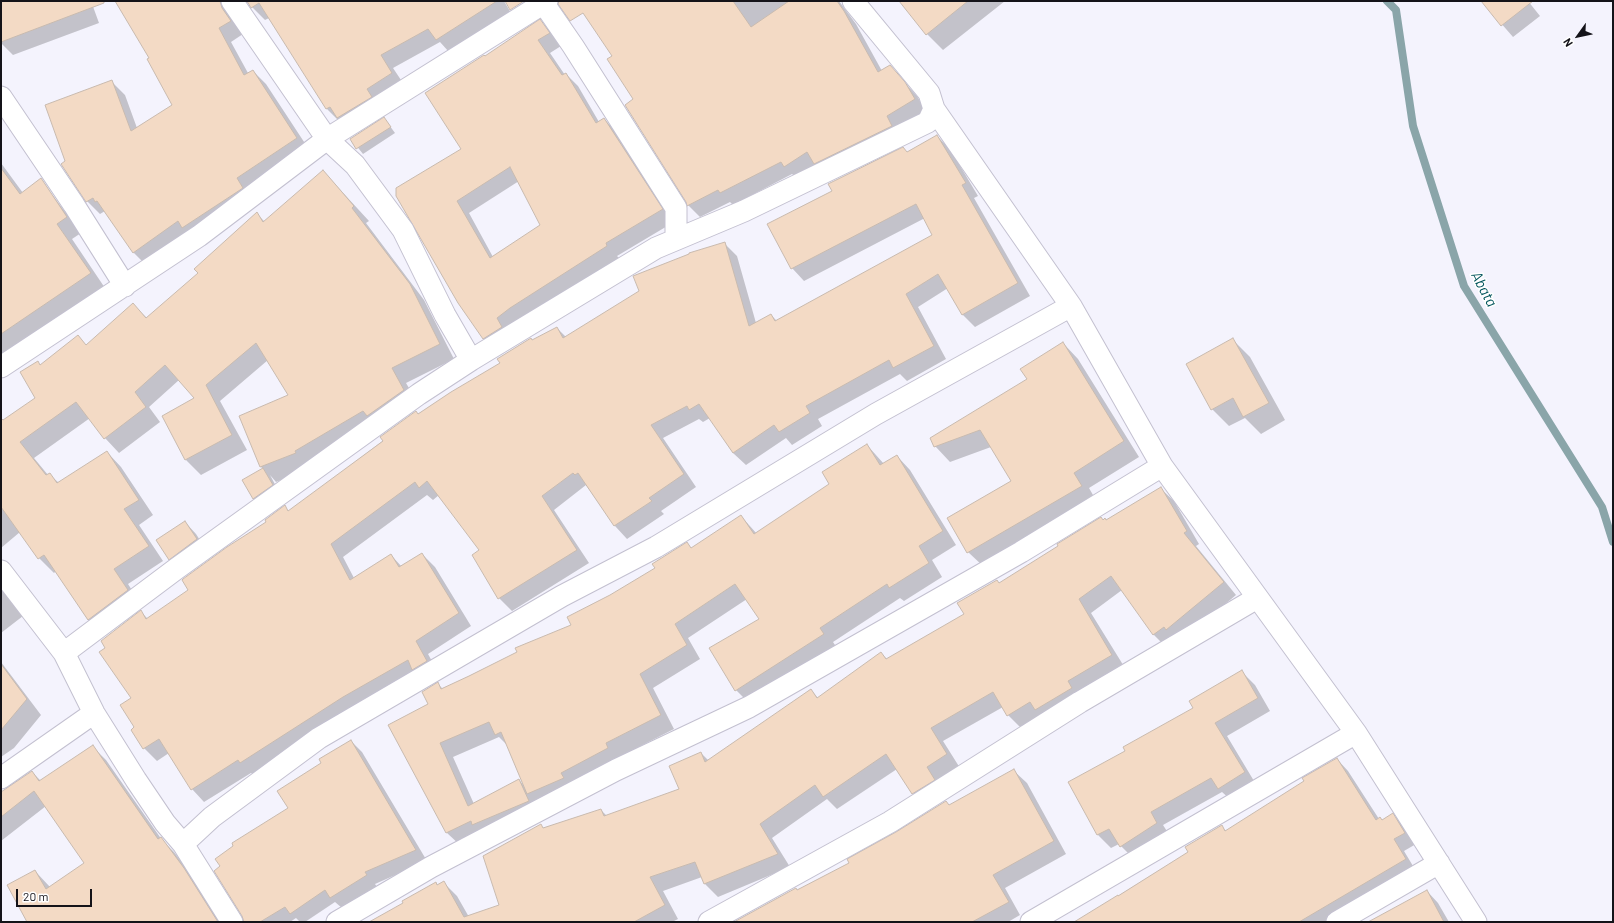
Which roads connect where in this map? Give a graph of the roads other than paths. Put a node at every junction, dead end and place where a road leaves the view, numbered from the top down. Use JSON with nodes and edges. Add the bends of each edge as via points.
{"nodes":[{"id":1,"x":232,"y":1,"type":"edge"},
{"id":2,"x":853,"y":1,"type":"edge"},
{"id":3,"x":544,"y":2,"type":"edge"},
{"id":4,"x":1,"y":97,"type":"edge"},
{"id":5,"x":934,"y":109,"type":"junction"},
{"id":6,"x":327,"y":139,"type":"junction"},
{"id":7,"x":676,"y":239,"type":"junction"},
{"id":8,"x":125,"y":286,"type":"junction"},
{"id":9,"x":1071,"y":306,"type":"junction"},
{"id":10,"x":471,"y":360,"type":"junction"},
{"id":11,"x":1,"y":367,"type":"edge"},
{"id":12,"x":1162,"y":466,"type":"junction"},
{"id":13,"x":1,"y":571,"type":"edge"},
{"id":14,"x":1257,"y":598,"type":"junction"},
{"id":15,"x":64,"y":653,"type":"junction"},
{"id":16,"x":94,"y":713,"type":"junction"},
{"id":17,"x":1356,"y":733,"type":"junction"},
{"id":18,"x":1,"y":778,"type":"edge"},
{"id":19,"x":183,"y":844,"type":"junction"},
{"id":20,"x":1438,"y":863,"type":"junction"},
{"id":21,"x":232,"y":922,"type":"edge"},
{"id":22,"x":337,"y":922,"type":"edge"},
{"id":23,"x":709,"y":922,"type":"edge"},
{"id":24,"x":1031,"y":922,"type":"edge"},
{"id":25,"x":1337,"y":922,"type":"edge"},
{"id":26,"x":1476,"y":922,"type":"edge"}],
"edges":[{"from":1,"to":6,"type":"street"},
{"from":2,"to":5,"type":"street","via":[[929,93]]},
{"from":3,"to":6,"type":"street"},
{"from":3,"to":7,"type":"street","via":[[676,208]]},
{"from":4,"to":8,"type":"street","via":[[74,204]]},
{"from":5,"to":7,"type":"street","via":[[928,122],[744,211]]},
{"from":5,"to":9,"type":"street"},
{"from":6,"to":8,"type":"street","via":[[199,236]]},
{"from":6,"to":10,"type":"street","via":[[355,165],[403,230]]},
{"from":7,"to":10,"type":"street","via":[[656,248]]},
{"from":8,"to":11,"type":"street"},
{"from":9,"to":12,"type":"street"},
{"from":9,"to":19,"type":"street","via":[[876,414],[656,547],[562,596],[319,738],[212,817]]},
{"from":10,"to":15,"type":"street","via":[[419,394]]},
{"from":12,"to":14,"type":"street"},
{"from":12,"to":22,"type":"street","via":[[1021,552],[762,700],[702,731],[616,770],[431,867]]},
{"from":13,"to":15,"type":"street"},
{"from":14,"to":17,"type":"street"},
{"from":14,"to":23,"type":"street","via":[[1080,702],[890,822]]},
{"from":15,"to":16,"type":"street"},
{"from":16,"to":18,"type":"street"},
{"from":16,"to":19,"type":"street","via":[[165,823]]},
{"from":17,"to":20,"type":"street"},
{"from":17,"to":24,"type":"street"},
{"from":19,"to":21,"type":"street"},
{"from":20,"to":25,"type":"street"},
{"from":20,"to":26,"type":"street"}]}
